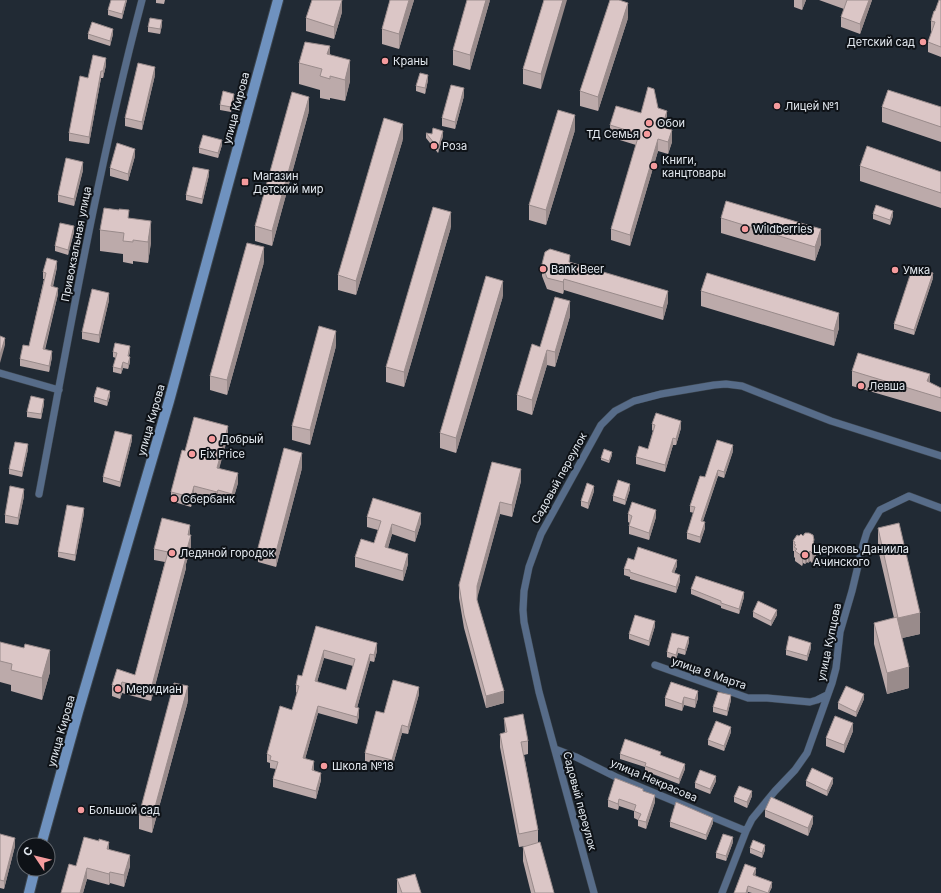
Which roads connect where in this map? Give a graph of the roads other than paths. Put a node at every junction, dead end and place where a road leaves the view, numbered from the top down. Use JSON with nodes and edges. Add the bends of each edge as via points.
{"nodes":[{"id":1,"x":142,"y":0,"type":"edge"},
{"id":2,"x":278,"y":0,"type":"edge"},
{"id":3,"x":0,"y":373,"type":"edge"},
{"id":4,"x":59,"y":390,"type":"junction"},
{"id":5,"x":941,"y":456,"type":"edge"},
{"id":6,"x":39,"y":494,"type":"dead end"},
{"id":7,"x":941,"y":508,"type":"edge"},
{"id":8,"x":655,"y":665,"type":"dead end"},
{"id":9,"x":827,"y":695,"type":"junction"},
{"id":10,"x":555,"y":749,"type":"junction"},
{"id":11,"x":746,"y":831,"type":"junction"},
{"id":12,"x":43,"y":837,"type":"edge"},
{"id":13,"x":33,"y":877,"type":"edge"},
{"id":14,"x":29,"y":893,"type":"edge"},
{"id":15,"x":594,"y":893,"type":"edge"},
{"id":16,"x":722,"y":893,"type":"edge"}],
"edges":[{"from":1,"to":4,"type":"street","name":"Привокзальная улица","via":[[93,210]]},
{"from":2,"to":12,"type":"main road","name":"улица Кирова","via":[[169,401]]},
{"from":3,"to":4,"type":"street"},
{"from":4,"to":6,"type":"street","name":"Привокзальная улица"},
{"from":5,"to":10,"type":"street","name":"Садовый переулок","via":[[832,421],[742,386],[714,385],[660,394],[634,401],[615,411],[596,432],[549,518],[534,551],[524,591],[524,622],[539,692]]},
{"from":7,"to":9,"type":"street","name":"улица Купцова","via":[[909,496],[880,510],[862,545],[840,632],[836,668]]},
{"from":8,"to":9,"type":"street","name":"улица 8 Марта","via":[[748,698],[810,702]]},
{"from":9,"to":11,"type":"street","name":"улица Купцова","via":[[807,753],[759,809]]},
{"from":10,"to":11,"type":"street","name":"улица Некрасова"},
{"from":10,"to":15,"type":"street","name":"Садовый переулок"},
{"from":11,"to":16,"type":"street","name":"улица Купцова"},
{"from":13,"to":14,"type":"main road"}]}
